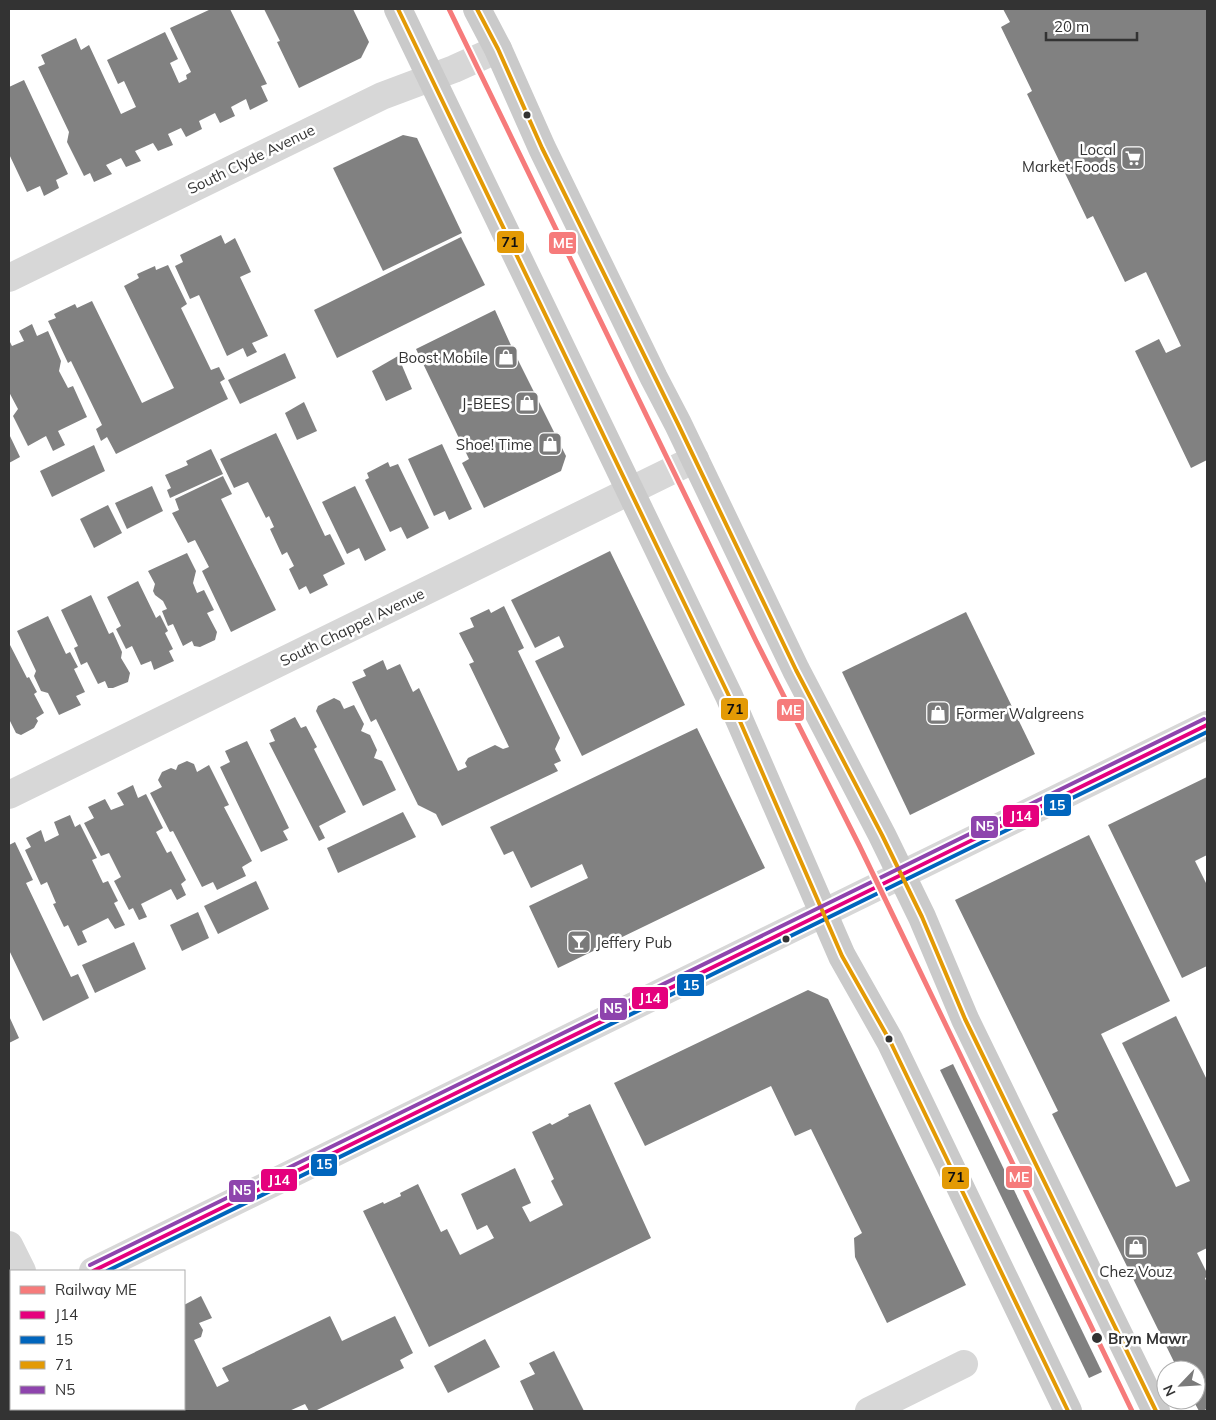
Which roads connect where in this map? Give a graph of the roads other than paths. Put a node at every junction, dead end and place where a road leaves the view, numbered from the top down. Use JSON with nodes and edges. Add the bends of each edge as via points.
{"nodes":[{"id":1,"x":398,"y":9,"type":"edge"},
{"id":2,"x":477,"y":9,"type":"edge"},
{"id":3,"x":498,"y":48,"type":"junction"},
{"id":4,"x":431,"y":76,"type":"junction"},
{"id":5,"x":9,"y":278,"type":"edge"},
{"id":6,"x":695,"y":459,"type":"junction"},
{"id":7,"x":630,"y":491,"type":"junction"},
{"id":8,"x":1207,"y":725,"type":"edge"},
{"id":9,"x":9,"y":795,"type":"edge"},
{"id":10,"x":901,"y":876,"type":"junction"},
{"id":11,"x":824,"y":913,"type":"junction"},
{"id":12,"x":9,"y":1244,"type":"edge"},
{"id":13,"x":22,"y":1270,"type":"edge"},
{"id":14,"x":94,"y":1270,"type":"edge"},
{"id":15,"x":964,"y":1364,"type":"dead end"},
{"id":16,"x":869,"y":1411,"type":"edge"},
{"id":17,"x":1068,"y":1411,"type":"edge"},
{"id":18,"x":1156,"y":1411,"type":"edge"}],
"edges":[{"from":1,"to":4,"type":"main road"},
{"from":2,"to":3,"type":"main road"},
{"from":3,"to":4,"type":"street","name":"South Clyde Avenue"},
{"from":3,"to":6,"type":"main road","via":[[542,148]]},
{"from":4,"to":5,"type":"street","name":"South Clyde Avenue","via":[[307,132]]},
{"from":4,"to":7,"type":"main road"},
{"from":6,"to":7,"type":"street","name":"South Chappel Avenue"},
{"from":6,"to":10,"type":"main road","via":[[800,678]]},
{"from":7,"to":9,"type":"street","name":"South Chappel Avenue"},
{"from":7,"to":11,"type":"main road","via":[[729,696]]},
{"from":8,"to":10,"type":"street"},
{"from":10,"to":11,"type":"street"},
{"from":10,"to":18,"type":"main road","via":[[966,1019]]},
{"from":11,"to":14,"type":"street"},
{"from":11,"to":17,"type":"main road","via":[[842,956],[890,1041]]},
{"from":12,"to":13,"type":"street"},
{"from":15,"to":16,"type":"street"}]}
